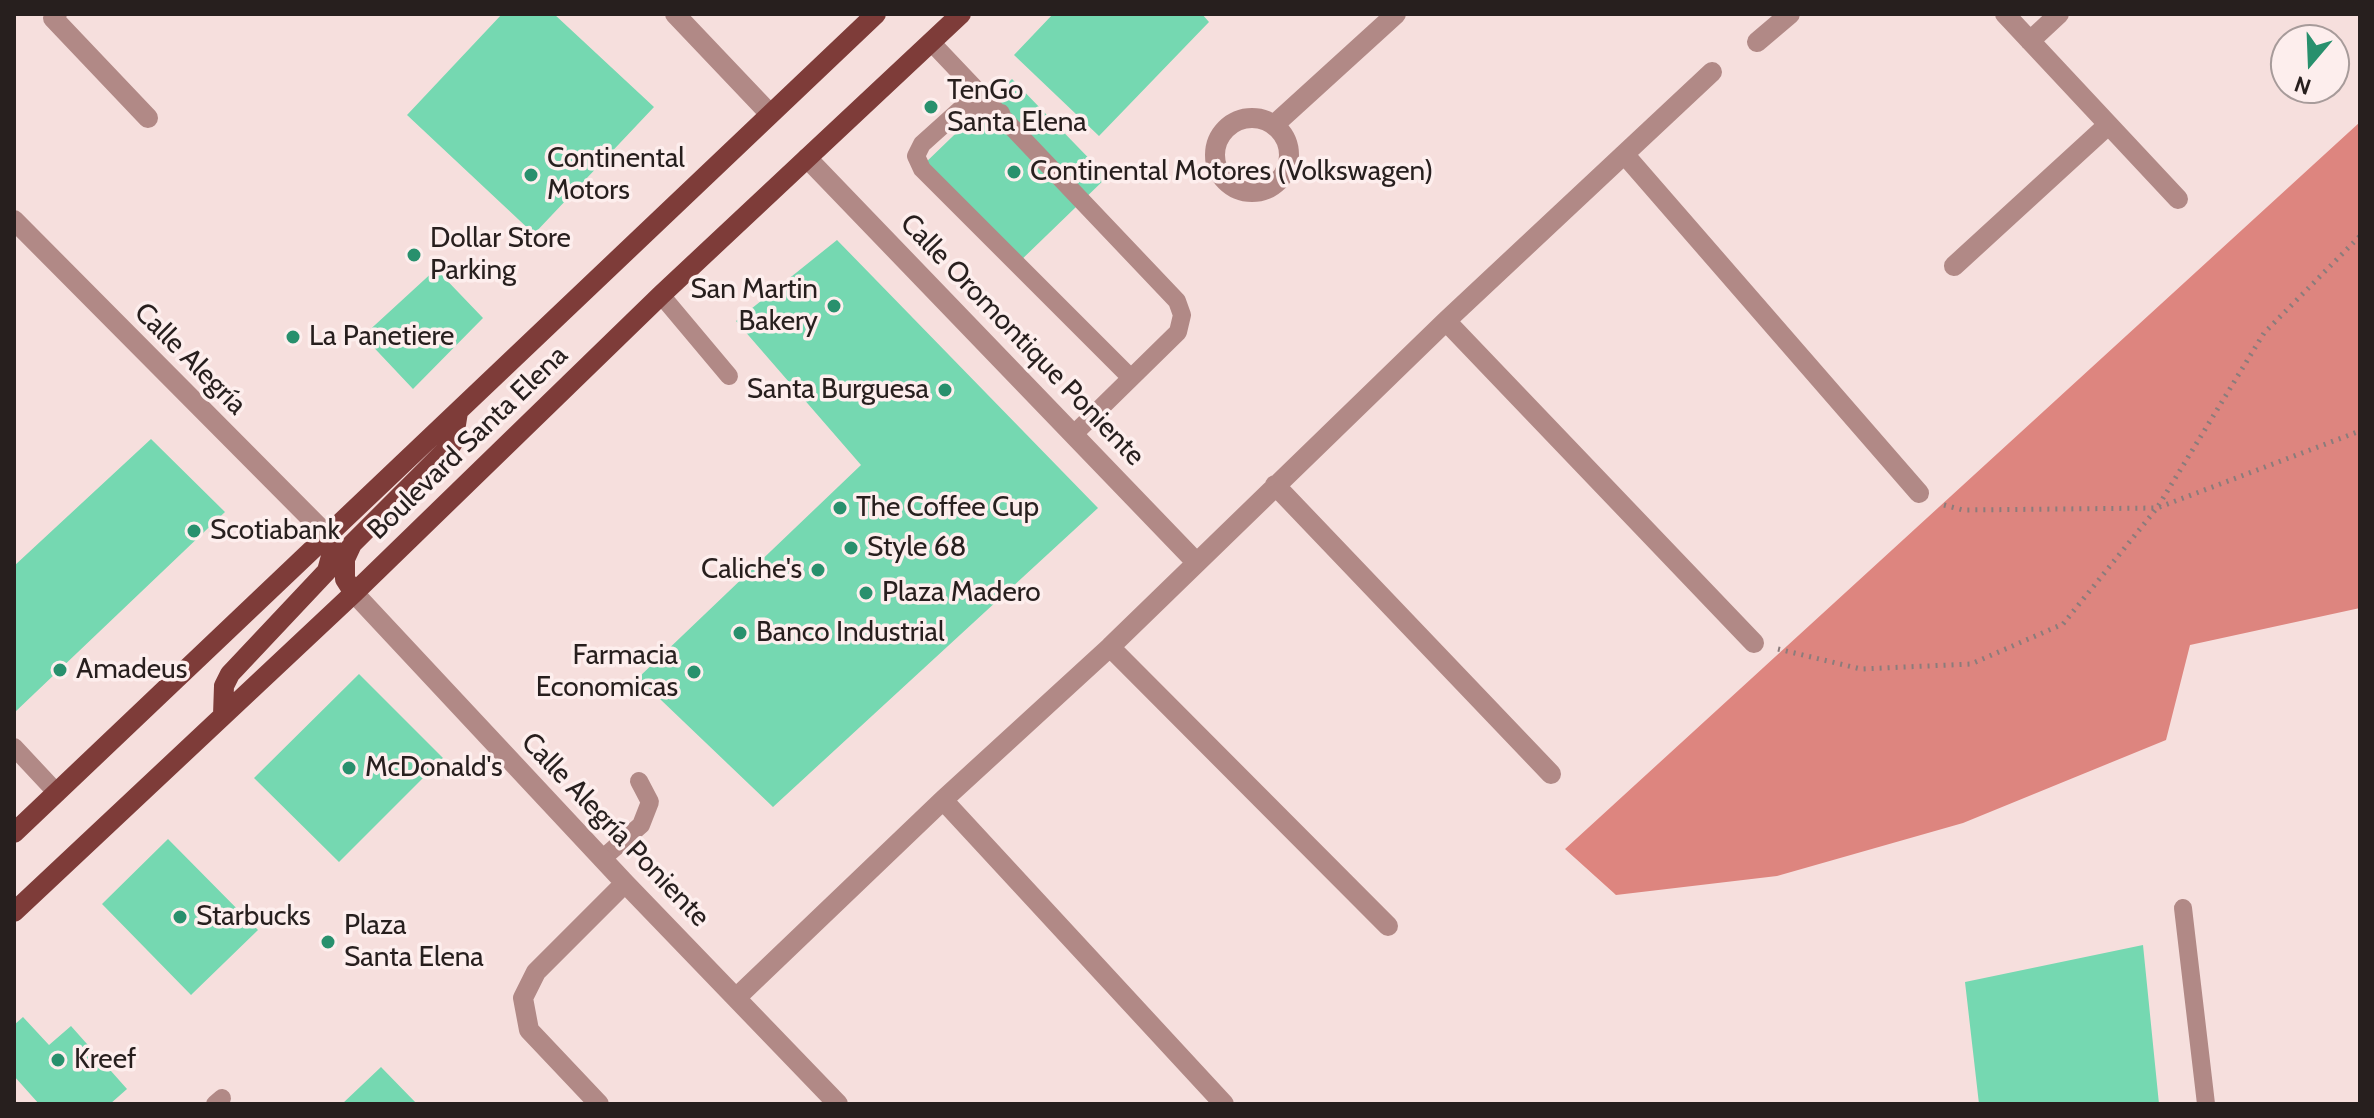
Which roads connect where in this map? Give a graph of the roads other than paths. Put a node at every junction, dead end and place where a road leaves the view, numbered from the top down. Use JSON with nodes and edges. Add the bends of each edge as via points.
{"nodes":[{"id":1,"x":57,"y":14,"type":"edge"},
{"id":2,"x":675,"y":14,"type":"edge"},
{"id":3,"x":876,"y":14,"type":"edge"},
{"id":4,"x":961,"y":14,"type":"edge"},
{"id":5,"x":1396,"y":14,"type":"edge"},
{"id":6,"x":1790,"y":14,"type":"edge"},
{"id":7,"x":2005,"y":14,"type":"edge"},
{"id":8,"x":2059,"y":14,"type":"edge"},
{"id":9,"x":2030,"y":41,"type":"junction"},
{"id":10,"x":931,"y":42,"type":"junction"},
{"id":11,"x":1757,"y":42,"type":"dead end"},
{"id":12,"x":1712,"y":72,"type":"dead end"},
{"id":13,"x":770,"y":114,"type":"junction"},
{"id":14,"x":1002,"y":114,"type":"junction"},
{"id":15,"x":148,"y":118,"type":"dead end"},
{"id":16,"x":1274,"y":125,"type":"dead end"},
{"id":17,"x":2108,"y":125,"type":"junction"},
{"id":18,"x":1625,"y":155,"type":"junction"},
{"id":19,"x":807,"y":158,"type":"junction"},
{"id":20,"x":2178,"y":199,"type":"dead end"},
{"id":21,"x":14,"y":220,"type":"edge"},
{"id":22,"x":1954,"y":266,"type":"dead end"},
{"id":23,"x":661,"y":295,"type":"junction"},
{"id":24,"x":1446,"y":321,"type":"junction"},
{"id":25,"x":729,"y":376,"type":"dead end"},
{"id":26,"x":1131,"y":378,"type":"junction"},
{"id":27,"x":458,"y":412,"type":"junction"},
{"id":28,"x":1074,"y":434,"type":"junction"},
{"id":29,"x":1275,"y":485,"type":"junction"},
{"id":30,"x":1919,"y":493,"type":"road end"},
{"id":31,"x":328,"y":536,"type":"junction"},
{"id":32,"x":1196,"y":562,"type":"junction"},
{"id":33,"x":354,"y":593,"type":"junction"},
{"id":34,"x":1754,"y":643,"type":"road end"},
{"id":35,"x":1110,"y":647,"type":"junction"},
{"id":36,"x":223,"y":715,"type":"junction"},
{"id":37,"x":14,"y":747,"type":"edge"},
{"id":38,"x":1551,"y":774,"type":"dead end"},
{"id":39,"x":639,"y":781,"type":"dead end"},
{"id":40,"x":57,"y":793,"type":"junction"},
{"id":41,"x":943,"y":800,"type":"junction"},
{"id":42,"x":14,"y":833,"type":"edge"},
{"id":43,"x":603,"y":858,"type":"junction"},
{"id":44,"x":625,"y":883,"type":"junction"},
{"id":45,"x":2183,"y":908,"type":"dead end"},
{"id":46,"x":14,"y":912,"type":"edge"},
{"id":47,"x":1388,"y":926,"type":"dead end"},
{"id":48,"x":736,"y":998,"type":"junction"},
{"id":49,"x":599,"y":1104,"type":"edge"},
{"id":50,"x":838,"y":1104,"type":"edge"},
{"id":51,"x":1224,"y":1104,"type":"edge"},
{"id":52,"x":2206,"y":1104,"type":"edge"}],
"edges":[{"from":1,"to":15,"type":"street","via":[[53,18]]},
{"from":2,"to":13,"type":"street"},
{"from":3,"to":13,"type":"main road","name":"Boulevard Santa Elena"},
{"from":4,"to":10,"type":"main road","name":"Boulevard Santa Elena"},
{"from":5,"to":16,"type":"street"},
{"from":6,"to":11,"type":"street"},
{"from":7,"to":9,"type":"street"},
{"from":8,"to":9,"type":"street"},
{"from":9,"to":17,"type":"street"},
{"from":10,"to":14,"type":"lane"},
{"from":10,"to":19,"type":"main road","name":"Boulevard Santa Elena"},
{"from":12,"to":18,"type":"street"},
{"from":13,"to":27,"type":"main road","name":"Boulevard Santa Elena"},
{"from":14,"to":26,"type":"lane","via":[[1177,301],[1182,315],[1178,332]]},
{"from":14,"to":26,"type":"lane","via":[[962,108],[922,144],[916,156],[922,169]]},
{"from":17,"to":20,"type":"street"},
{"from":17,"to":22,"type":"street"},
{"from":18,"to":24,"type":"street"},
{"from":18,"to":30,"type":"street"},
{"from":19,"to":23,"type":"main road","name":"Boulevard Santa Elena"},
{"from":19,"to":28,"type":"street","name":"Calle Oromontique Poniente"},
{"from":21,"to":31,"type":"street","name":"Calle Alegría"},
{"from":23,"to":25,"type":"lane"},
{"from":23,"to":33,"type":"main road","name":"Boulevard Santa Elena"},
{"from":24,"to":29,"type":"street"},
{"from":24,"to":34,"type":"street"},
{"from":26,"to":28,"type":"lane"},
{"from":27,"to":31,"type":"main road","name":"Boulevard Santa Elena"},
{"from":27,"to":33,"type":"main road","via":[[453,443],[352,544],[345,579]]},
{"from":28,"to":32,"type":"street","name":"Calle Oromontique Poniente"},
{"from":29,"to":32,"type":"street"},
{"from":29,"to":38,"type":"street"},
{"from":31,"to":36,"type":"main road","via":[[333,549],[327,571],[230,674]]},
{"from":31,"to":40,"type":"main road","name":"Boulevard Santa Elena"},
{"from":32,"to":35,"type":"street"},
{"from":33,"to":36,"type":"main road","name":"Boulevard Santa Elena"},
{"from":33,"to":43,"type":"street","name":"Calle Alegría Poniente"},
{"from":35,"to":41,"type":"street"},
{"from":35,"to":47,"type":"street"},
{"from":36,"to":46,"type":"main road","name":"Boulevard Santa Elena"},
{"from":37,"to":40,"type":"lane"},
{"from":39,"to":43,"type":"lane","via":[[650,802],[641,825]]},
{"from":40,"to":42,"type":"main road","name":"Boulevard Santa Elena"},
{"from":41,"to":48,"type":"street"},
{"from":41,"to":51,"type":"street"},
{"from":43,"to":44,"type":"street","name":"Calle Alegría Poniente"},
{"from":44,"to":48,"type":"street","name":"Calle Alegría Poniente"},
{"from":44,"to":49,"type":"street","via":[[536,972],[523,998],[529,1030]]},
{"from":45,"to":52,"type":"lane"},
{"from":48,"to":50,"type":"street","name":"Calle Alegría Poniente"}]}
